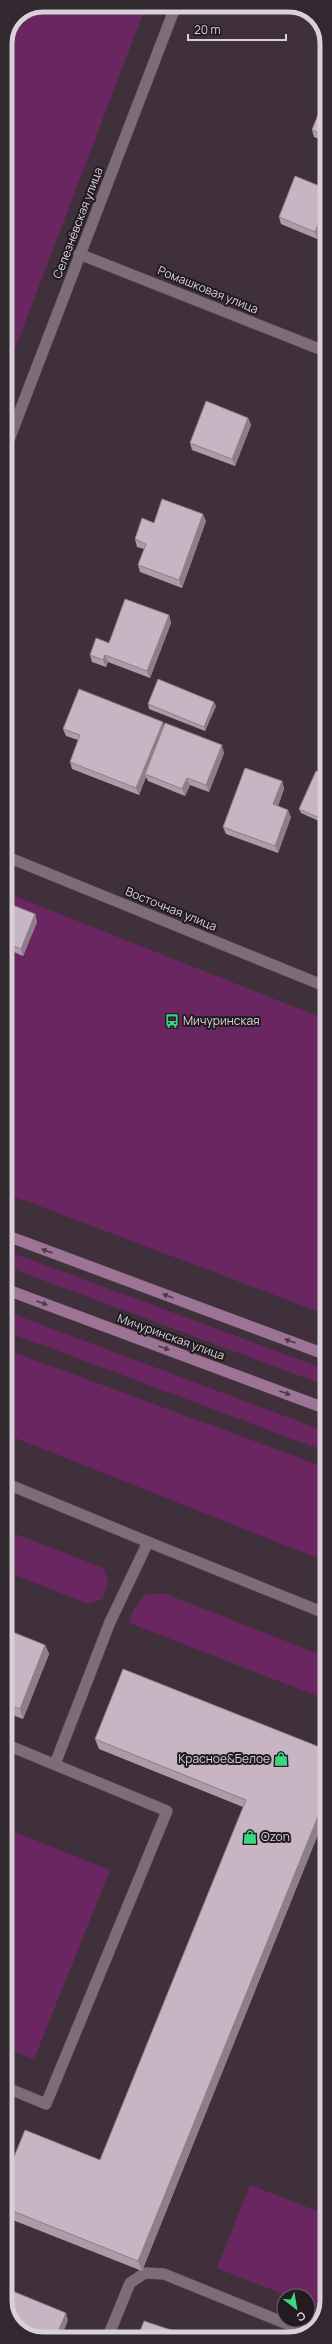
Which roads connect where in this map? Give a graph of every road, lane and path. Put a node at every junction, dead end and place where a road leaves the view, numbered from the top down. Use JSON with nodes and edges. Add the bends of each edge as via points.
{"nodes":[{"id":1,"x":173,"y":12,"type":"edge"},
{"id":2,"x":79,"y":254,"type":"junction"},
{"id":3,"x":320,"y":349,"type":"edge"},
{"id":4,"x":12,"y":431,"type":"edge"},
{"id":5,"x":12,"y":859,"type":"edge"},
{"id":6,"x":320,"y":983,"type":"edge"},
{"id":7,"x":12,"y":1238,"type":"edge"},
{"id":8,"x":12,"y":1292,"type":"edge"},
{"id":9,"x":320,"y":1352,"type":"edge"},
{"id":10,"x":320,"y":1406,"type":"edge"},
{"id":11,"x":12,"y":1486,"type":"edge"},
{"id":12,"x":148,"y":1542,"type":"junction"},
{"id":13,"x":320,"y":1611,"type":"edge"},
{"id":14,"x":12,"y":1747,"type":"edge"},
{"id":15,"x":55,"y":1764,"type":"junction"},
{"id":16,"x":12,"y":2090,"type":"edge"},
{"id":17,"x":301,"y":2330,"type":"edge"},
{"id":18,"x":111,"y":2332,"type":"edge"}],
"edges":[{"from":1,"to":2,"type":"street","name":"Селезнёвская улица"},
{"from":2,"to":3,"type":"street","name":"Ромашковая улица"},
{"from":2,"to":4,"type":"street","name":"Селезнёвская улица"},
{"from":5,"to":6,"type":"street","name":"Восточная улица"},
{"from":9,"to":7,"type":"main road","one_way":true},
{"from":8,"to":10,"type":"main road","name":"Мичуринская улица","one_way":true},
{"from":11,"to":12,"type":"street"},
{"from":12,"to":13,"type":"street"},
{"from":12,"to":15,"type":"street","via":[[110,1622]]},
{"from":14,"to":15,"type":"street"},
{"from":15,"to":16,"type":"street","via":[[167,1811],[46,2104]]},
{"from":17,"to":18,"type":"street","via":[[164,2274],[145,2273],[130,2283]]}]}
